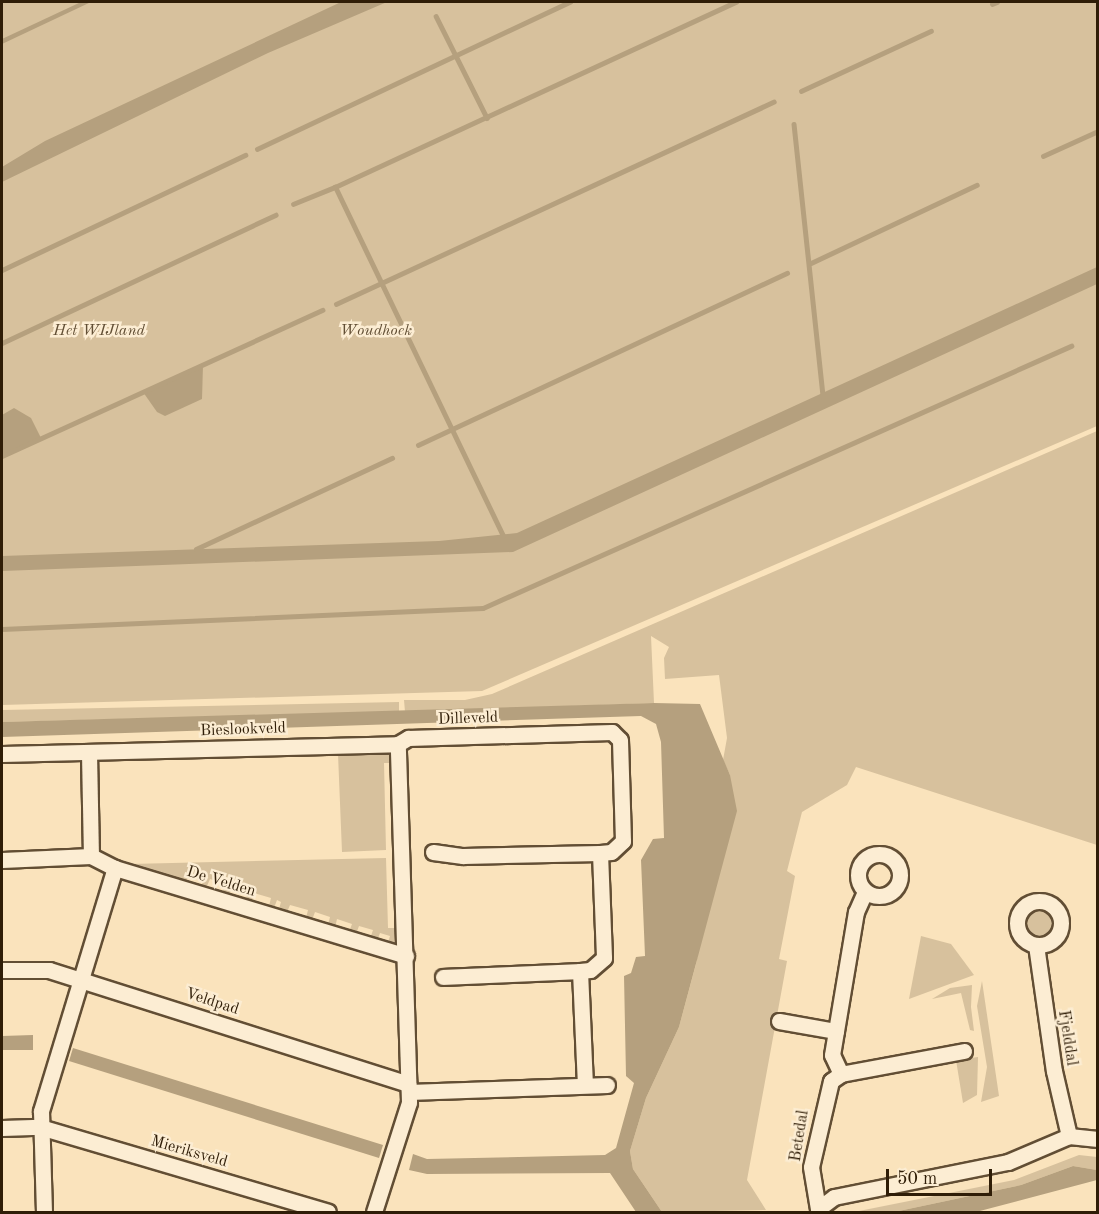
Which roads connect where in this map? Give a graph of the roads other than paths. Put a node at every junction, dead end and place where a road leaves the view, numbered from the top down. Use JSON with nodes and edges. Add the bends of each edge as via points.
{"nodes":[{"id":1,"x":398,"y":744,"type":"junction"},
{"id":2,"x":89,"y":753,"type":"junction"},
{"id":3,"x":2,"y":754,"type":"edge"},
{"id":4,"x":433,"y":852,"type":"dead end"},
{"id":5,"x":600,"y":853,"type":"junction"},
{"id":6,"x":91,"y":856,"type":"junction"},
{"id":7,"x":2,"y":860,"type":"edge"},
{"id":8,"x":115,"y":868,"type":"junction"},
{"id":9,"x":865,"y":892,"type":"dead end"},
{"id":10,"x":1036,"y":945,"type":"dead end"},
{"id":11,"x":406,"y":956,"type":"junction"},
{"id":12,"x":2,"y":970,"type":"edge"},
{"id":13,"x":580,"y":970,"type":"junction"},
{"id":14,"x":443,"y":977,"type":"dead end"},
{"id":15,"x":80,"y":979,"type":"junction"},
{"id":16,"x":779,"y":1021,"type":"dead end"},
{"id":17,"x":836,"y":1031,"type":"junction"},
{"id":18,"x":964,"y":1052,"type":"dead end"},
{"id":19,"x":841,"y":1074,"type":"junction"},
{"id":20,"x":585,"y":1085,"type":"junction"},
{"id":21,"x":607,"y":1085,"type":"dead end"},
{"id":22,"x":409,"y":1088,"type":"junction"},
{"id":23,"x":40,"y":1127,"type":"junction"},
{"id":24,"x":2,"y":1128,"type":"edge"},
{"id":25,"x":1069,"y":1136,"type":"junction"},
{"id":26,"x":1098,"y":1140,"type":"edge"},
{"id":27,"x":817,"y":1211,"type":"edge"},
{"id":28,"x":44,"y":1212,"type":"edge"},
{"id":29,"x":328,"y":1212,"type":"edge"},
{"id":30,"x":374,"y":1212,"type":"edge"}],
"edges":[{"from":1,"to":2,"type":"street","name":"Bieslookveld"},
{"from":1,"to":5,"type":"street","name":"Dilleveld","via":[[408,738],[612,732],[620,740],[623,841],[611,852]]},
{"from":1,"to":11,"type":"street"},
{"from":2,"to":3,"type":"street","name":"Bieslookveld"},
{"from":2,"to":6,"type":"street"},
{"from":4,"to":5,"type":"street","via":[[464,856]]},
{"from":5,"to":13,"type":"street","via":[[604,958],[590,970]]},
{"from":6,"to":7,"type":"street"},
{"from":6,"to":8,"type":"street","name":"De Velden"},
{"from":8,"to":11,"type":"street","name":"De Velden"},
{"from":8,"to":15,"type":"street"},
{"from":9,"to":17,"type":"street","via":[[856,912]]},
{"from":10,"to":25,"type":"street","name":"Fjelddal","via":[[1054,1071]]},
{"from":11,"to":22,"type":"street","via":[[403,974]]},
{"from":12,"to":15,"type":"street","name":"Veldpad","via":[[49,970]]},
{"from":13,"to":14,"type":"street"},
{"from":13,"to":20,"type":"street"},
{"from":15,"to":22,"type":"street","name":"Veldpad"},
{"from":15,"to":23,"type":"street","via":[[41,1111]]},
{"from":16,"to":17,"type":"street"},
{"from":17,"to":19,"type":"street","via":[[832,1055]]},
{"from":18,"to":19,"type":"street"},
{"from":19,"to":27,"type":"street","name":"Betedal","via":[[826,1091],[811,1167]]},
{"from":20,"to":21,"type":"street","name":"Veldpad"},
{"from":20,"to":22,"type":"street","name":"Veldpad"},
{"from":22,"to":30,"type":"street"},
{"from":23,"to":24,"type":"street","name":"Mieriksveld"},
{"from":23,"to":28,"type":"street"},
{"from":23,"to":29,"type":"street","name":"Mieriksveld"},
{"from":25,"to":26,"type":"street"},
{"from":25,"to":27,"type":"street","via":[[1008,1162],[834,1197]]}]}
